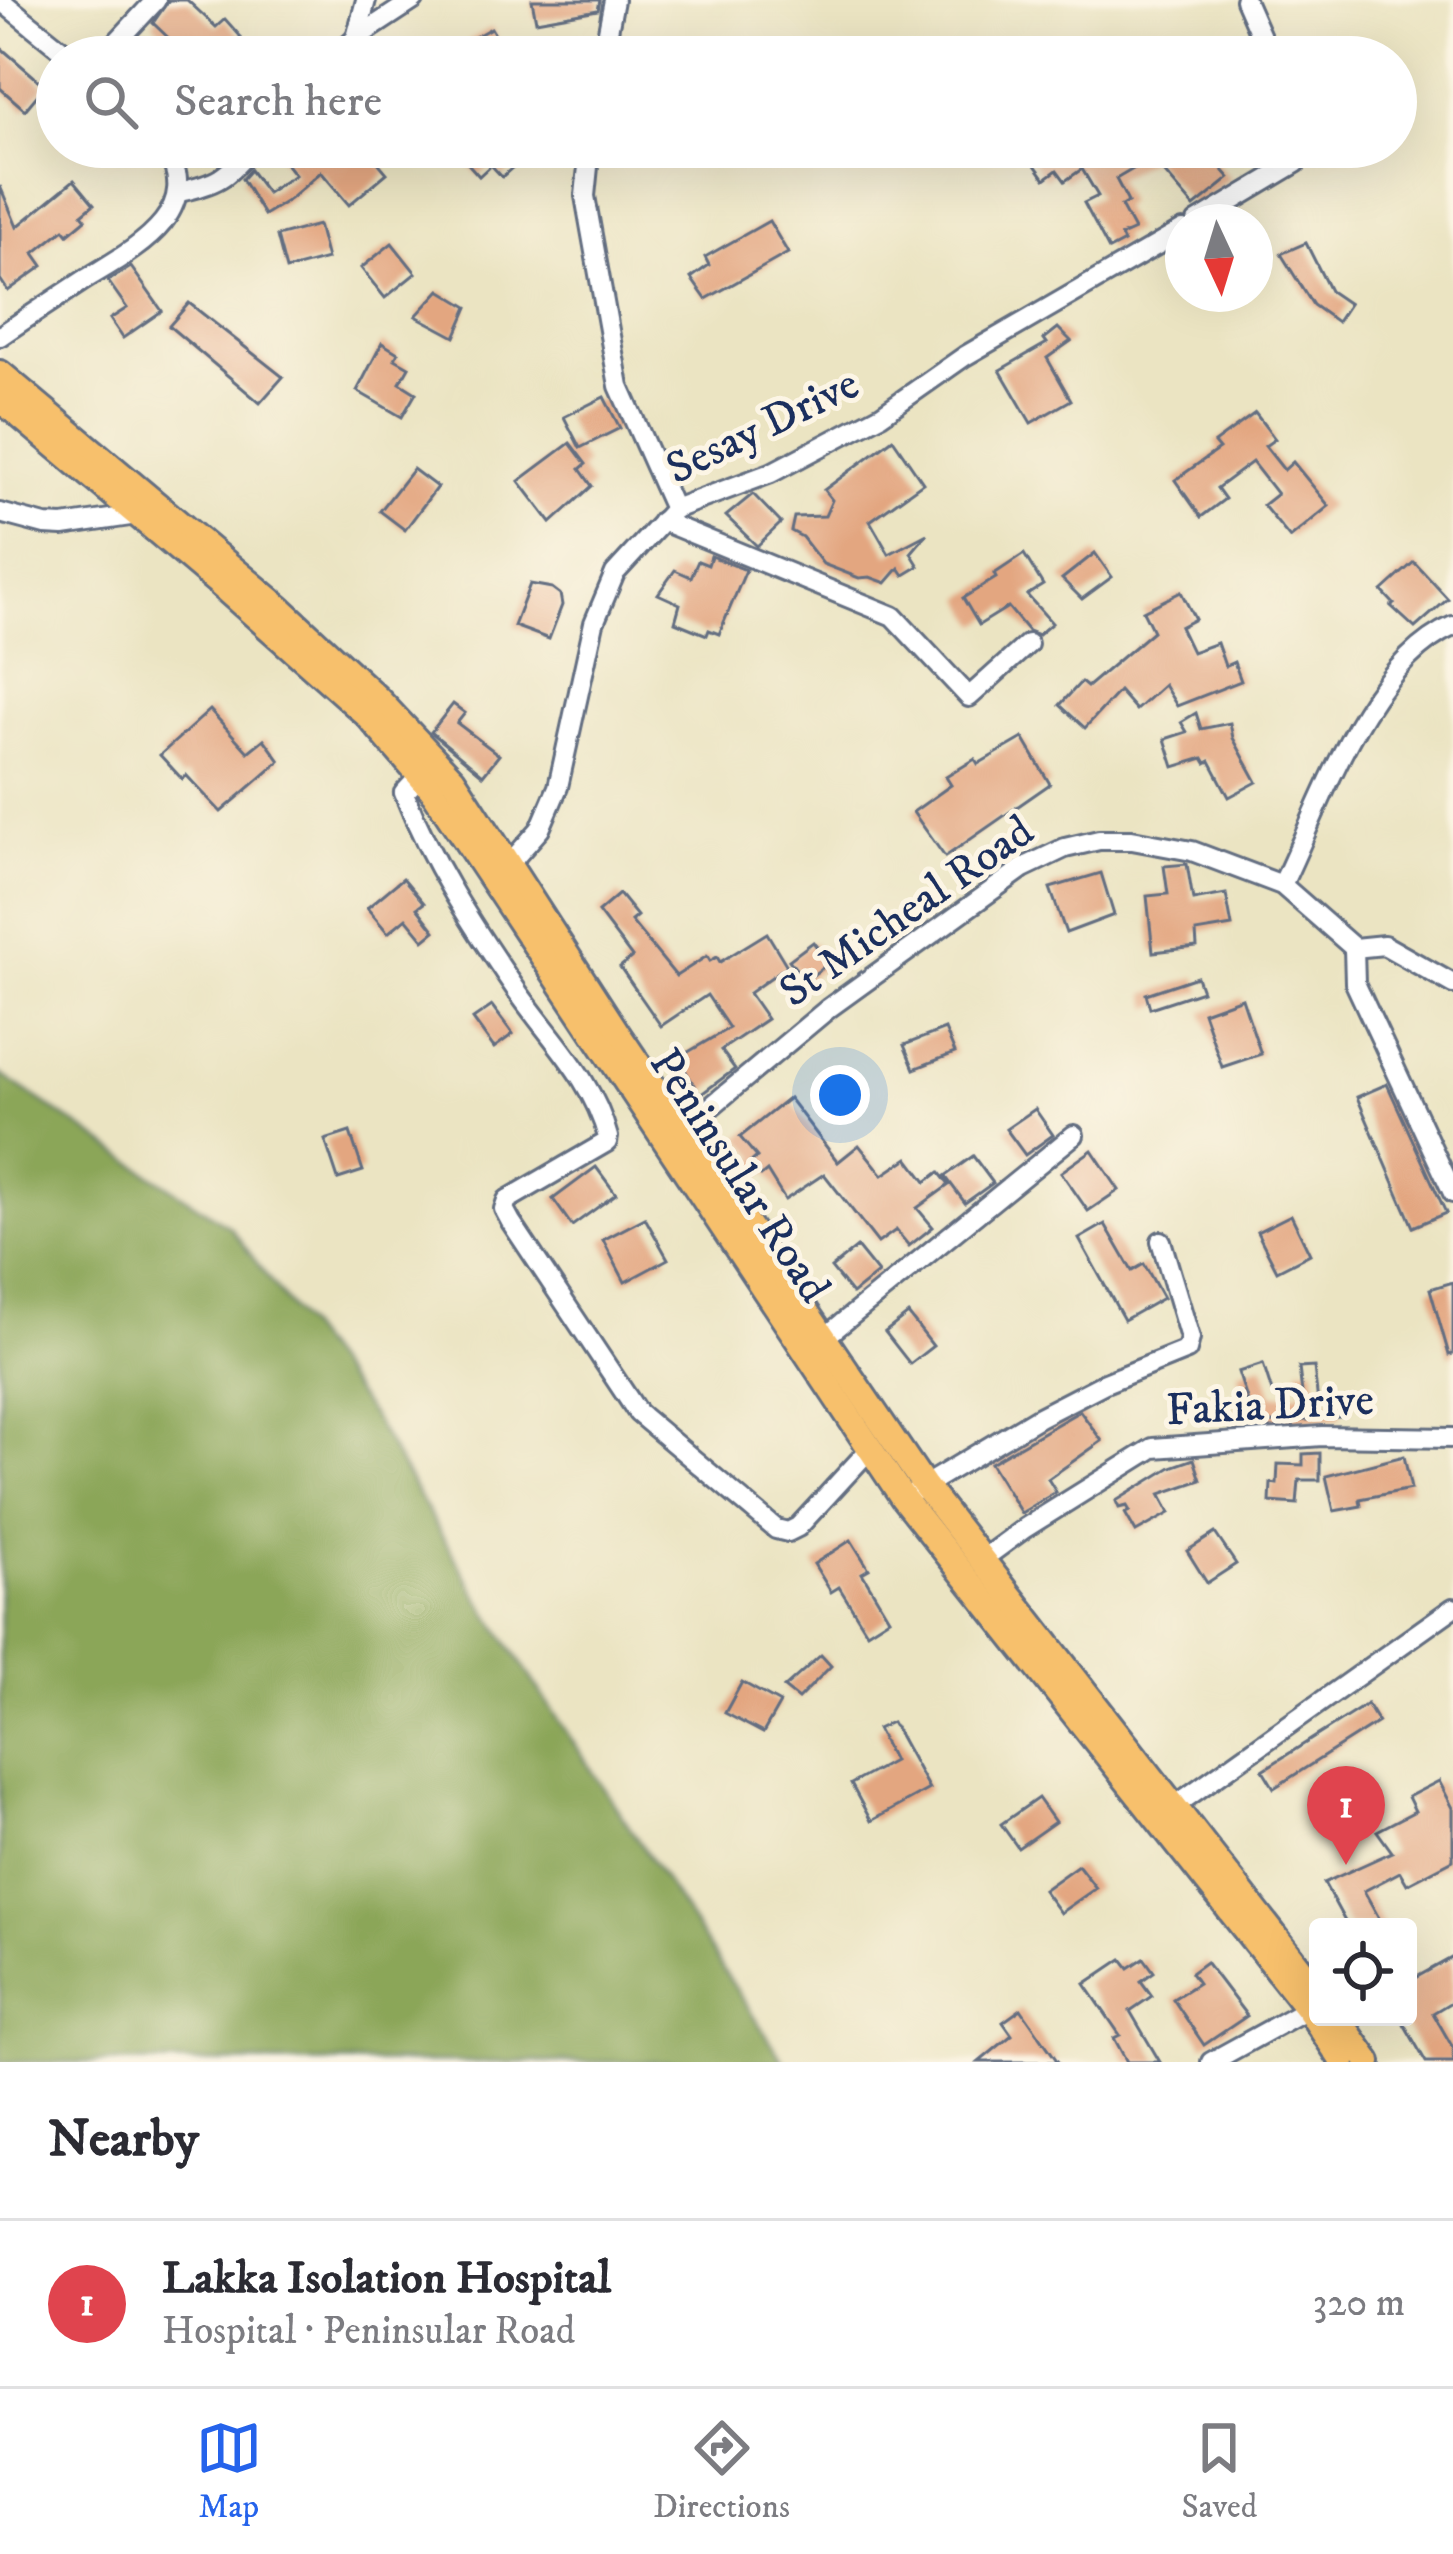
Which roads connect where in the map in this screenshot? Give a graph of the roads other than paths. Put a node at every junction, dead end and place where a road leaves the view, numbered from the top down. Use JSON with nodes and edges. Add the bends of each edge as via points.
{"nodes":[{"id":1,"x":0,"y":0,"type":"edge"},
{"id":2,"x":156,"y":0,"type":"edge"},
{"id":3,"x":366,"y":0,"type":"edge"},
{"id":4,"x":414,"y":0,"type":"edge"},
{"id":5,"x":614,"y":0,"type":"edge"},
{"id":6,"x":1245,"y":0,"type":"edge"},
{"id":7,"x":45,"y":36,"type":"edge"},
{"id":8,"x":123,"y":36,"type":"edge"},
{"id":9,"x":357,"y":36,"type":"edge"},
{"id":10,"x":359,"y":36,"type":"edge"},
{"id":11,"x":608,"y":36,"type":"edge"},
{"id":12,"x":1261,"y":36,"type":"edge"},
{"id":13,"x":174,"y":168,"type":"edge"},
{"id":14,"x":236,"y":168,"type":"edge"},
{"id":15,"x":588,"y":168,"type":"edge"},
{"id":16,"x":1289,"y":168,"type":"edge"},
{"id":17,"x":178,"y":192,"type":"junction"},
{"id":18,"x":1228,"y":204,"type":"edge"},
{"id":19,"x":1165,"y":240,"type":"edge"},
{"id":20,"x":0,"y":336,"type":"edge"},
{"id":21,"x":0,"y":374,"type":"edge"},
{"id":22,"x":0,"y":399,"type":"edge"},
{"id":23,"x":0,"y":513,"type":"edge"},
{"id":24,"x":137,"y":515,"type":"junction"},
{"id":25,"x":668,"y":515,"type":"junction"},
{"id":26,"x":1453,"y":626,"type":"edge"},
{"id":27,"x":1028,"y":644,"type":"dead end"},
{"id":28,"x":420,"y":776,"type":"junction"},
{"id":29,"x":500,"y":869,"type":"junction"},
{"id":30,"x":1282,"y":885,"type":"junction"},
{"id":31,"x":1354,"y":948,"type":"junction"},
{"id":32,"x":1453,"y":984,"type":"edge"},
{"id":33,"x":683,"y":1130,"type":"junction"},
{"id":34,"x":1074,"y":1135,"type":"dead end"},
{"id":35,"x":1453,"y":1193,"type":"edge"},
{"id":36,"x":1161,"y":1241,"type":"dead end"},
{"id":37,"x":824,"y":1338,"type":"junction"},
{"id":38,"x":1453,"y":1438,"type":"edge"},
{"id":39,"x":870,"y":1449,"type":"junction"},
{"id":40,"x":913,"y":1492,"type":"junction"},
{"id":41,"x":980,"y":1561,"type":"junction"},
{"id":42,"x":1453,"y":1609,"type":"edge"},
{"id":43,"x":1176,"y":1805,"type":"junction"},
{"id":44,"x":1309,"y":1993,"type":"edge"},
{"id":45,"x":1309,"y":1993,"type":"edge"},
{"id":46,"x":1309,"y":2005,"type":"edge"},
{"id":47,"x":1326,"y":2026,"type":"edge"},
{"id":48,"x":1343,"y":2026,"type":"edge"},
{"id":49,"x":1211,"y":2062,"type":"edge"},
{"id":50,"x":1343,"y":2062,"type":"edge"},
{"id":51,"x":1369,"y":2062,"type":"edge"}],
"edges":[{"from":1,"to":7,"type":"street"},
{"from":2,"to":8,"type":"street"},
{"from":3,"to":9,"type":"street"},
{"from":4,"to":10,"type":"street"},
{"from":5,"to":11,"type":"street"},
{"from":6,"to":12,"type":"street"},
{"from":13,"to":17,"type":"street"},
{"from":14,"to":17,"type":"street","via":[[211,185]]},
{"from":15,"to":25,"type":"street","via":[[586,196],[619,386]]},
{"from":16,"to":18,"type":"street"},
{"from":17,"to":20,"type":"street","via":[[164,223],[142,244]]},
{"from":19,"to":25,"type":"street","name":"Sesay Drive","via":[[965,356],[881,415]]},
{"from":21,"to":29,"type":"main road","name":"Peninsular Road","via":[[377,698],[453,779]]},
{"from":22,"to":24,"type":"main road","name":"Peninsular Road"},
{"from":23,"to":24,"type":"street","via":[[63,526]]},
{"from":24,"to":28,"type":"main road","name":"Peninsular Road","via":[[367,715]]},
{"from":25,"to":27,"type":"street","via":[[893,616],[969,698]]},
{"from":25,"to":29,"type":"street","name":"Sesay Drive","via":[[615,573],[594,623],[558,787],[540,829]]},
{"from":26,"to":30,"type":"street","via":[[1386,682]]},
{"from":28,"to":29,"type":"main road","name":"Peninsular Road"},
{"from":28,"to":39,"type":"street","via":[[404,793],[441,876],[595,1094],[607,1142],[504,1209],[638,1414],[788,1532]]},
{"from":29,"to":33,"type":"main road","name":"Peninsular Road"},
{"from":29,"to":39,"type":"main road","name":"Peninsular Road"},
{"from":30,"to":31,"type":"street","name":"St Micheal Road"},
{"from":30,"to":33,"type":"street","name":"St Micheal Road","via":[[1152,844],[1099,840],[1065,848],[1023,868],[829,1008]]},
{"from":31,"to":32,"type":"street","name":"St Micheal Road","via":[[1384,945]]},
{"from":31,"to":35,"type":"street","via":[[1355,982]]},
{"from":33,"to":37,"type":"main road","name":"Peninsular Road"},
{"from":34,"to":37,"type":"street"},
{"from":36,"to":40,"type":"street","via":[[1187,1350],[1105,1383]]},
{"from":37,"to":40,"type":"main road","name":"Peninsular Road"},
{"from":38,"to":41,"type":"street","name":"Fakia Drive","via":[[1322,1436],[1153,1448]]},
{"from":39,"to":40,"type":"main road","name":"Peninsular Road"},
{"from":40,"to":41,"type":"main road","name":"Peninsular Road"},
{"from":40,"to":44,"type":"main road","name":"Peninsular Road"},
{"from":41,"to":43,"type":"main road","name":"Peninsular Road"},
{"from":42,"to":43,"type":"street"},
{"from":43,"to":45,"type":"main road","name":"Peninsular Road"},
{"from":46,"to":49,"type":"street"},
{"from":47,"to":50,"type":"main road","name":"Peninsular Road"},
{"from":48,"to":51,"type":"main road"}]}
